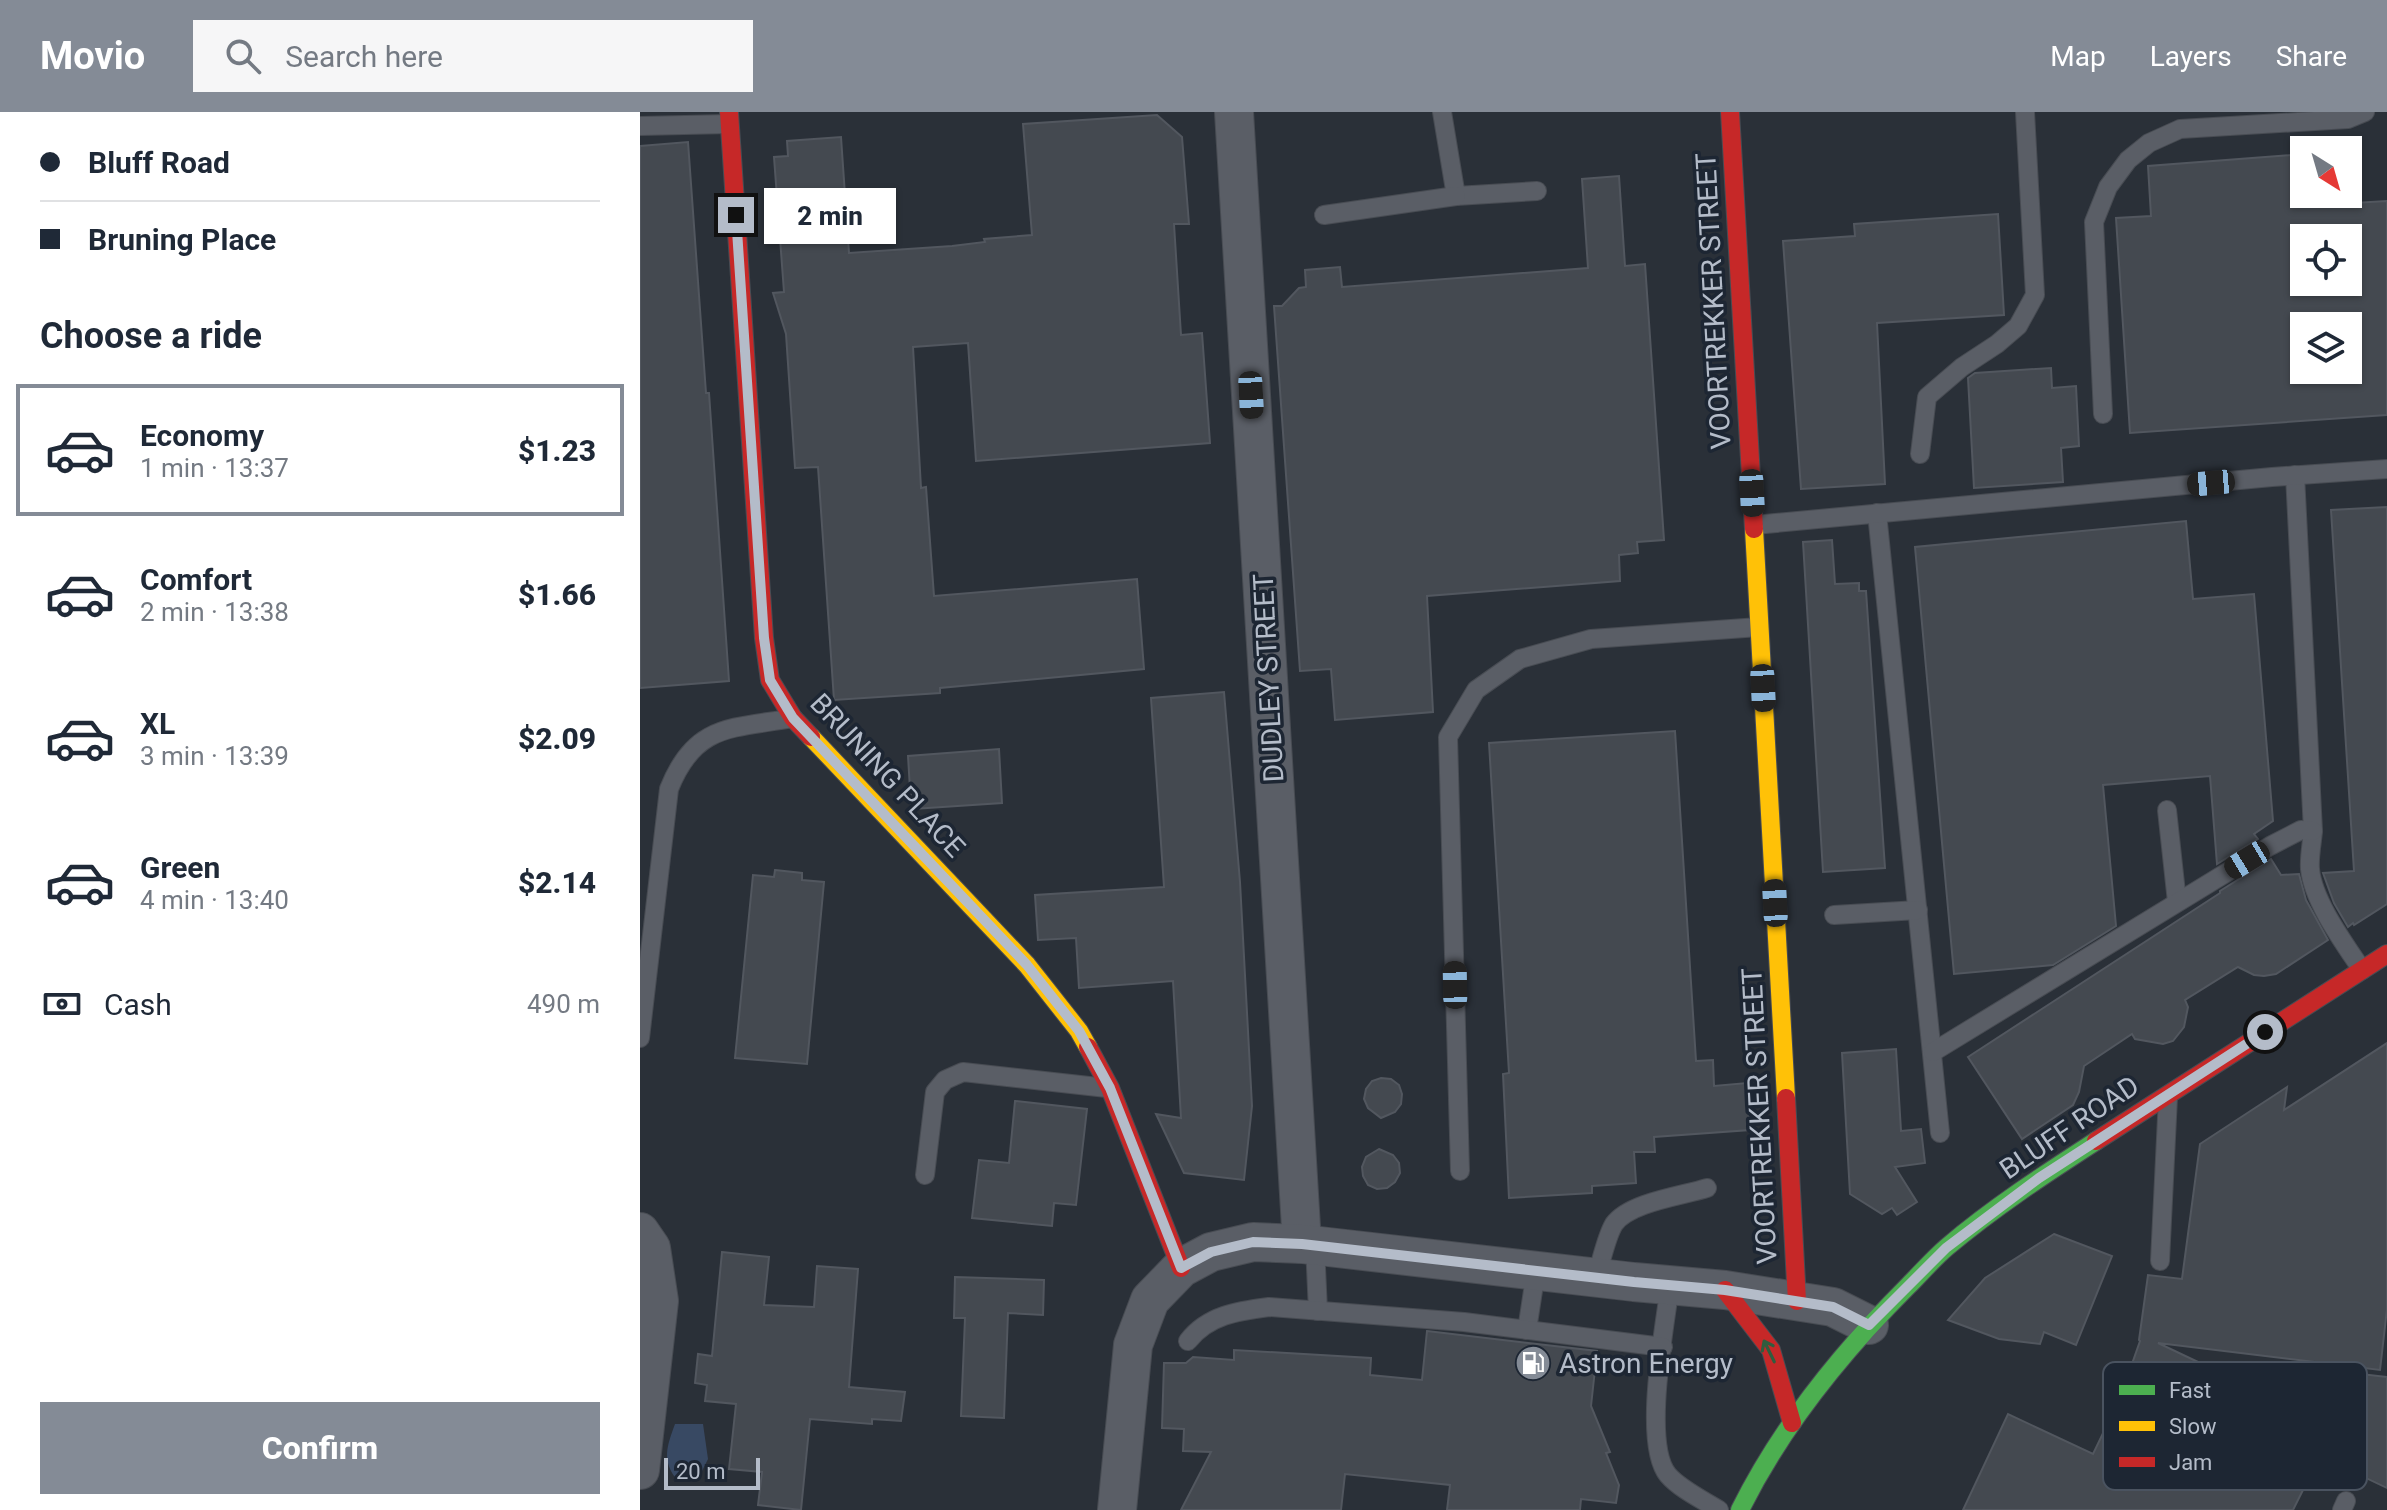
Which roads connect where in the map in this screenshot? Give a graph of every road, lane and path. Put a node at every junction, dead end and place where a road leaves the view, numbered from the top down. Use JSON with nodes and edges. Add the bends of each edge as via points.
{"nodes":[{"id":1,"x":1234,"y":112,"type":"edge"},
{"id":2,"x":1442,"y":112,"type":"edge"},
{"id":3,"x":1730,"y":112,"type":"edge"},
{"id":4,"x":2025,"y":112,"type":"edge"},
{"id":5,"x":2365,"y":112,"type":"edge"},
{"id":6,"x":729,"y":118,"type":"edge"},
{"id":7,"x":640,"y":126,"type":"edge"},
{"id":8,"x":1537,"y":191,"type":"dead end"},
{"id":9,"x":1456,"y":196,"type":"junction"},
{"id":10,"x":1324,"y":215,"type":"dead end"},
{"id":11,"x":2103,"y":414,"type":"dead end"},
{"id":12,"x":1920,"y":454,"type":"dead end"},
{"id":13,"x":2387,"y":469,"type":"edge"},
{"id":14,"x":2295,"y":475,"type":"junction"},
{"id":15,"x":1877,"y":513,"type":"junction"},
{"id":16,"x":1754,"y":525,"type":"junction"},
{"id":17,"x":1759,"y":627,"type":"junction"},
{"id":18,"x":793,"y":718,"type":"junction"},
{"id":19,"x":2167,"y":810,"type":"dead end"},
{"id":20,"x":2313,"y":831,"type":"junction"},
{"id":21,"x":2177,"y":902,"type":"junction"},
{"id":22,"x":1918,"y":910,"type":"junction"},
{"id":23,"x":1834,"y":915,"type":"dead end"},
{"id":24,"x":646,"y":942,"type":"edge"},
{"id":25,"x":2387,"y":954,"type":"edge"},
{"id":26,"x":2362,"y":970,"type":"junction"},
{"id":27,"x":640,"y":1038,"type":"edge"},
{"id":28,"x":1933,"y":1052,"type":"junction"},
{"id":29,"x":1110,"y":1088,"type":"junction"},
{"id":30,"x":2168,"y":1095,"type":"junction"},
{"id":31,"x":1940,"y":1133,"type":"dead end"},
{"id":32,"x":1460,"y":1171,"type":"dead end"},
{"id":33,"x":925,"y":1175,"type":"dead end"},
{"id":34,"x":1707,"y":1188,"type":"dead end"},
{"id":35,"x":640,"y":1232,"type":"edge"},
{"id":36,"x":1308,"y":1245,"type":"junction"},
{"id":37,"x":2160,"y":1261,"type":"dead end"},
{"id":38,"x":1181,"y":1268,"type":"junction"},
{"id":39,"x":1536,"y":1271,"type":"junction"},
{"id":40,"x":1596,"y":1278,"type":"junction"},
{"id":41,"x":1670,"y":1285,"type":"junction"},
{"id":42,"x":1725,"y":1290,"type":"junction"},
{"id":43,"x":1797,"y":1301,"type":"junction"},
{"id":44,"x":1318,"y":1311,"type":"junction"},
{"id":45,"x":1869,"y":1325,"type":"junction"},
{"id":46,"x":1527,"y":1330,"type":"junction"},
{"id":47,"x":1188,"y":1341,"type":"dead end"},
{"id":48,"x":1663,"y":1347,"type":"junction"},
{"id":49,"x":1792,"y":1423,"type":"junction"},
{"id":50,"x":640,"y":1470,"type":"edge"},
{"id":51,"x":1117,"y":1510,"type":"edge"},
{"id":52,"x":1719,"y":1510,"type":"edge"},
{"id":53,"x":1740,"y":1510,"type":"edge"}],
"edges":[{"from":1,"to":36,"type":"street","name":"DUDLEY STREET"},
{"from":2,"to":9,"type":"lane"},
{"from":3,"to":16,"type":"street","name":"VOORTREKKER STREET"},
{"from":4,"to":12,"type":"lane","via":[[2035,295],[2018,326],[1927,397]]},
{"from":5,"to":11,"type":"lane","via":[[2348,119],[2180,129],[2128,160],[2108,187],[2094,222]]},
{"from":6,"to":7,"type":"lane"},
{"from":6,"to":18,"type":"street","name":"BRUNING PLACE","via":[[764,638],[770,680]]},
{"from":8,"to":9,"type":"lane"},
{"from":9,"to":10,"type":"lane"},
{"from":13,"to":14,"type":"lane"},
{"from":14,"to":15,"type":"lane"},
{"from":14,"to":20,"type":"lane"},
{"from":15,"to":16,"type":"lane"},
{"from":15,"to":22,"type":"lane"},
{"from":16,"to":17,"type":"street","name":"VOORTREKKER STREET"},
{"from":17,"to":32,"type":"lane","via":[[1591,639],[1520,659],[1476,690],[1448,737]]},
{"from":17,"to":43,"type":"street","name":"VOORTREKKER STREET"},
{"from":18,"to":24,"type":"lane","via":[[716,732],[689,752],[677,770],[669,789]]},
{"from":18,"to":29,"type":"street","name":"BRUNING PLACE","via":[[1027,965],[1079,1031]]},
{"from":19,"to":21,"type":"lane"},
{"from":20,"to":21,"type":"lane","via":[[2289,835]]},
{"from":20,"to":26,"type":"lane","via":[[2311,877],[2327,916]]},
{"from":21,"to":28,"type":"lane"},
{"from":22,"to":23,"type":"lane"},
{"from":22,"to":28,"type":"lane"},
{"from":24,"to":27,"type":"lane"},
{"from":25,"to":26,"type":"street","name":"BLUFF ROAD"},
{"from":26,"to":30,"type":"street","name":"BLUFF ROAD"},
{"from":28,"to":31,"type":"lane"},
{"from":29,"to":33,"type":"lane","via":[[963,1072],[945,1080],[935,1092]]},
{"from":29,"to":38,"type":"street","name":"BRUNING PLACE"},
{"from":30,"to":37,"type":"lane"},
{"from":30,"to":45,"type":"street","name":"BLUFF ROAD","via":[[2039,1178],[1946,1248]]},
{"from":34,"to":40,"type":"lane","via":[[1626,1213],[1614,1225]]},
{"from":35,"to":50,"type":"street","via":[[651,1248],[659,1301]]},
{"from":36,"to":38,"type":"street","via":[[1253,1242],[1211,1252]]},
{"from":36,"to":39,"type":"street"},
{"from":36,"to":44,"type":"lane"},
{"from":38,"to":51,"type":"street","via":[[1150,1300],[1133,1345]]},
{"from":39,"to":40,"type":"street"},
{"from":39,"to":46,"type":"lane"},
{"from":40,"to":41,"type":"street"},
{"from":41,"to":42,"type":"street"},
{"from":41,"to":48,"type":"lane"},
{"from":42,"to":43,"type":"street"},
{"from":49,"to":42,"type":"street","one_way":true,"via":[[1771,1350]]},
{"from":43,"to":45,"type":"street","via":[[1833,1307]]},
{"from":44,"to":46,"type":"lane"},
{"from":44,"to":47,"type":"lane","via":[[1238,1311],[1213,1319]]},
{"from":45,"to":49,"type":"street","name":"BLUFF ROAD"},
{"from":46,"to":48,"type":"lane"},
{"from":48,"to":52,"type":"lane","via":[[1655,1416],[1661,1466],[1670,1478]]},
{"from":49,"to":53,"type":"street","name":"BLUFF ROAD"}]}
